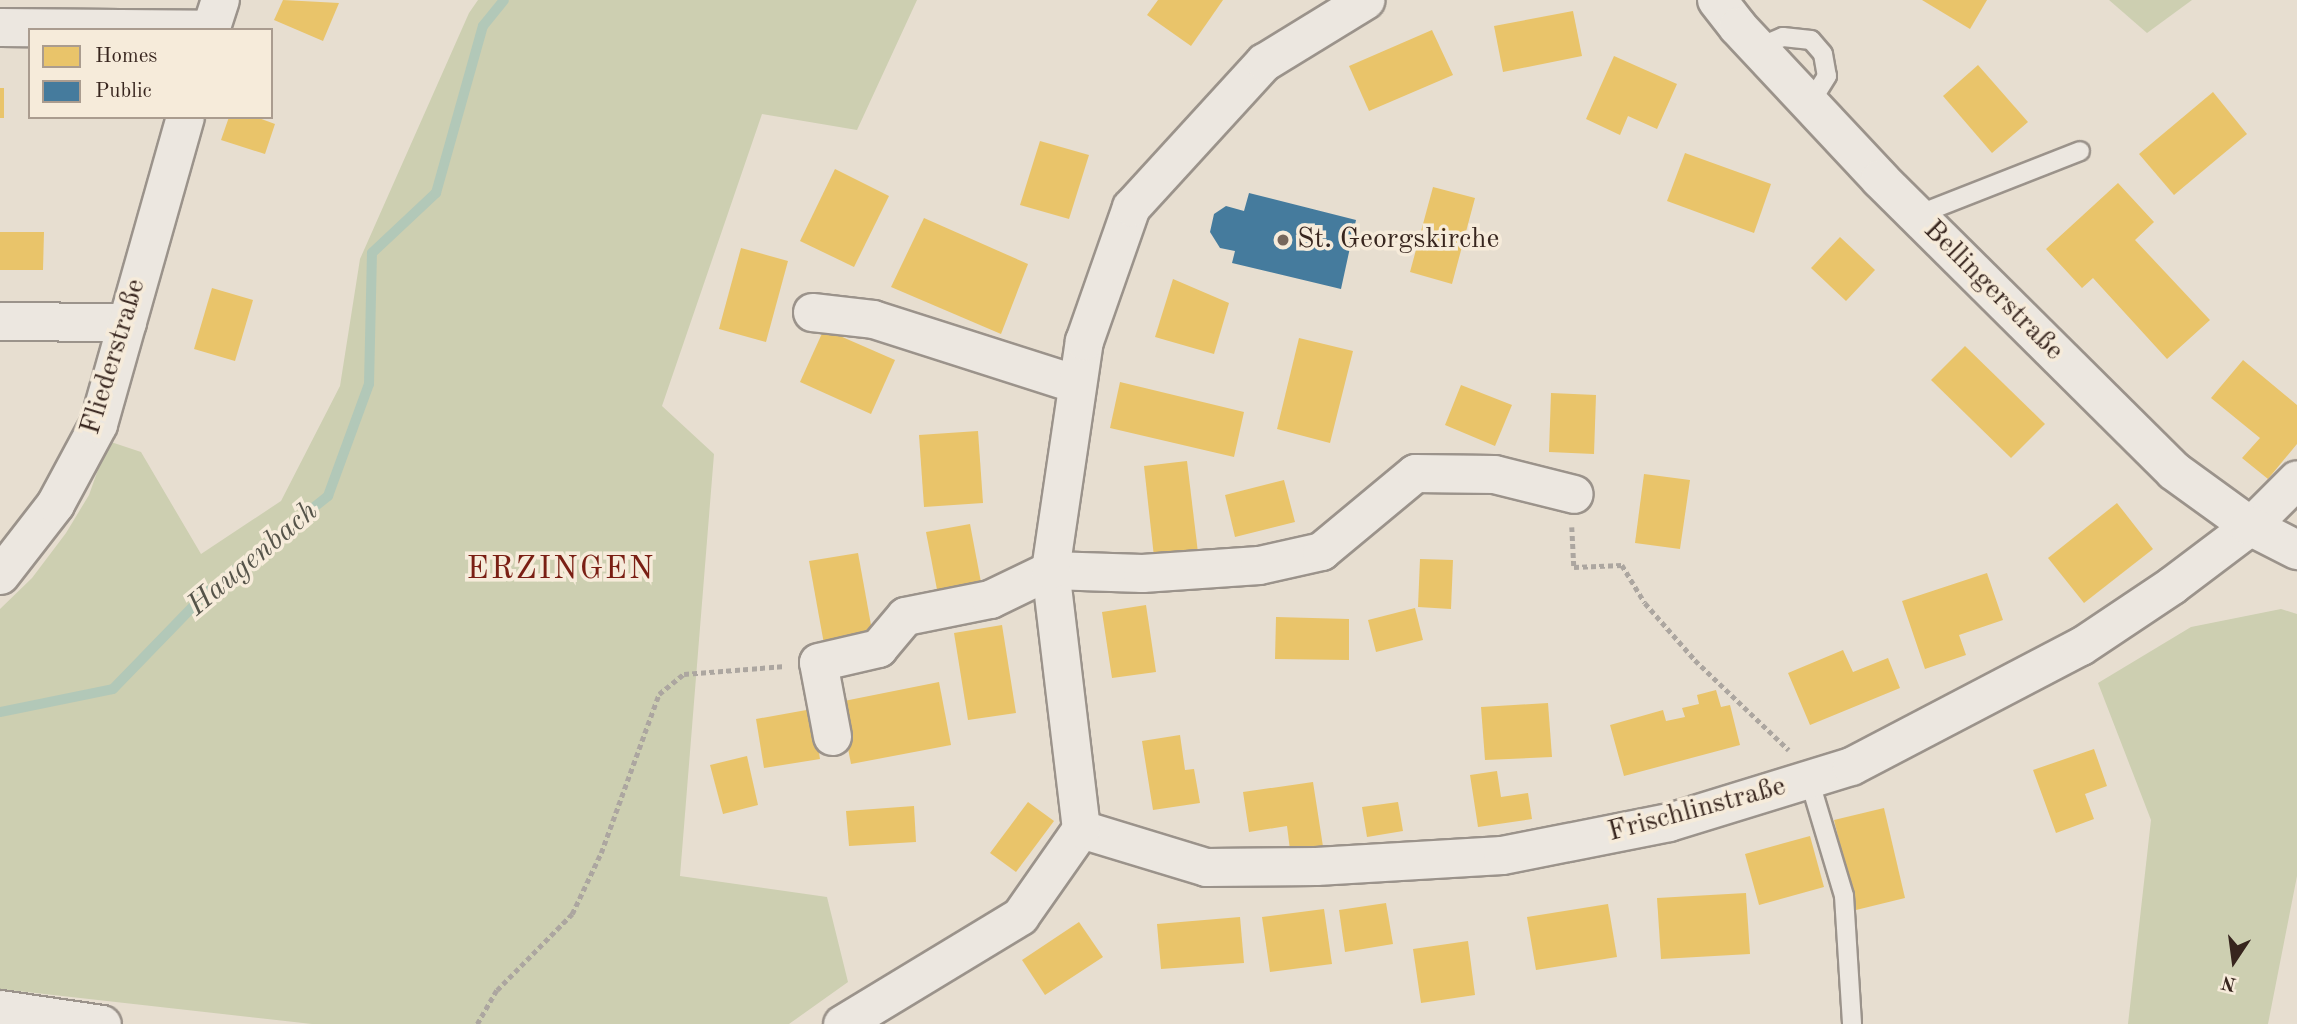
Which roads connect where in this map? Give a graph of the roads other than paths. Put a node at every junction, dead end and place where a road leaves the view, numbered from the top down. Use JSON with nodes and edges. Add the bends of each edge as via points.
{"nodes":[{"id":1,"x":1365,"y":0,"type":"edge"},
{"id":2,"x":1717,"y":0,"type":"edge"},
{"id":3,"x":214,"y":19,"type":"edge"},
{"id":4,"x":0,"y":27,"type":"edge"},
{"id":5,"x":184,"y":119,"type":"edge"},
{"id":6,"x":2080,"y":151,"type":"dead end"},
{"id":7,"x":1917,"y":215,"type":"junction"},
{"id":8,"x":812,"y":312,"type":"dead end"},
{"id":9,"x":0,"y":321,"type":"edge"},
{"id":10,"x":127,"y":322,"type":"junction"},
{"id":11,"x":1077,"y":384,"type":"junction"},
{"id":12,"x":2297,"y":479,"type":"edge"},
{"id":13,"x":1574,"y":494,"type":"road end"},
{"id":14,"x":2250,"y":526,"type":"junction"},
{"id":15,"x":2297,"y":550,"type":"edge"},
{"id":16,"x":1050,"y":570,"type":"junction"},
{"id":17,"x":0,"y":575,"type":"edge"},
{"id":18,"x":832,"y":736,"type":"dead end"},
{"id":19,"x":1809,"y":779,"type":"junction"},
{"id":20,"x":1081,"y":829,"type":"junction"},
{"id":21,"x":0,"y":1009,"type":"edge"},
{"id":22,"x":102,"y":1024,"type":"edge"},
{"id":23,"x":842,"y":1024,"type":"edge"},
{"id":24,"x":1852,"y":1024,"type":"edge"}],
"edges":[{"from":1,"to":11,"type":"street","via":[[1264,62],[1132,207],[1084,341]]},
{"from":2,"to":7,"type":"street","name":"Bellingerstraße"},
{"from":3,"to":4,"type":"street"},
{"from":5,"to":10,"type":"street","name":"Fliederstraße"},
{"from":6,"to":7,"type":"lane"},
{"from":7,"to":14,"type":"street","name":"Bellingerstraße","via":[[2174,471]]},
{"from":8,"to":11,"type":"street","via":[[873,319]]},
{"from":9,"to":10,"type":"street"},
{"from":10,"to":17,"type":"street","name":"Fliederstraße","via":[[98,424],[55,503]]},
{"from":11,"to":16,"type":"street"},
{"from":12,"to":14,"type":"street","name":"Frischlinstraße"},
{"from":13,"to":16,"type":"street","via":[[1494,474],[1415,473],[1321,551],[1259,565],[1155,572]]},
{"from":14,"to":15,"type":"street","name":"Bellingerstraße"},
{"from":14,"to":19,"type":"street","name":"Frischlinstraße","via":[[2081,646],[1851,766]]},
{"from":16,"to":18,"type":"street","via":[[990,599],[905,616],[878,648],[818,662]]},
{"from":16,"to":20,"type":"street"},
{"from":19,"to":20,"type":"street","name":"Frischlinstraße","via":[[1669,822],[1502,855],[1206,867]]},
{"from":19,"to":24,"type":"lane","via":[[1844,897]]},
{"from":20,"to":23,"type":"street","via":[[1020,916]]},
{"from":21,"to":22,"type":"street"}]}
